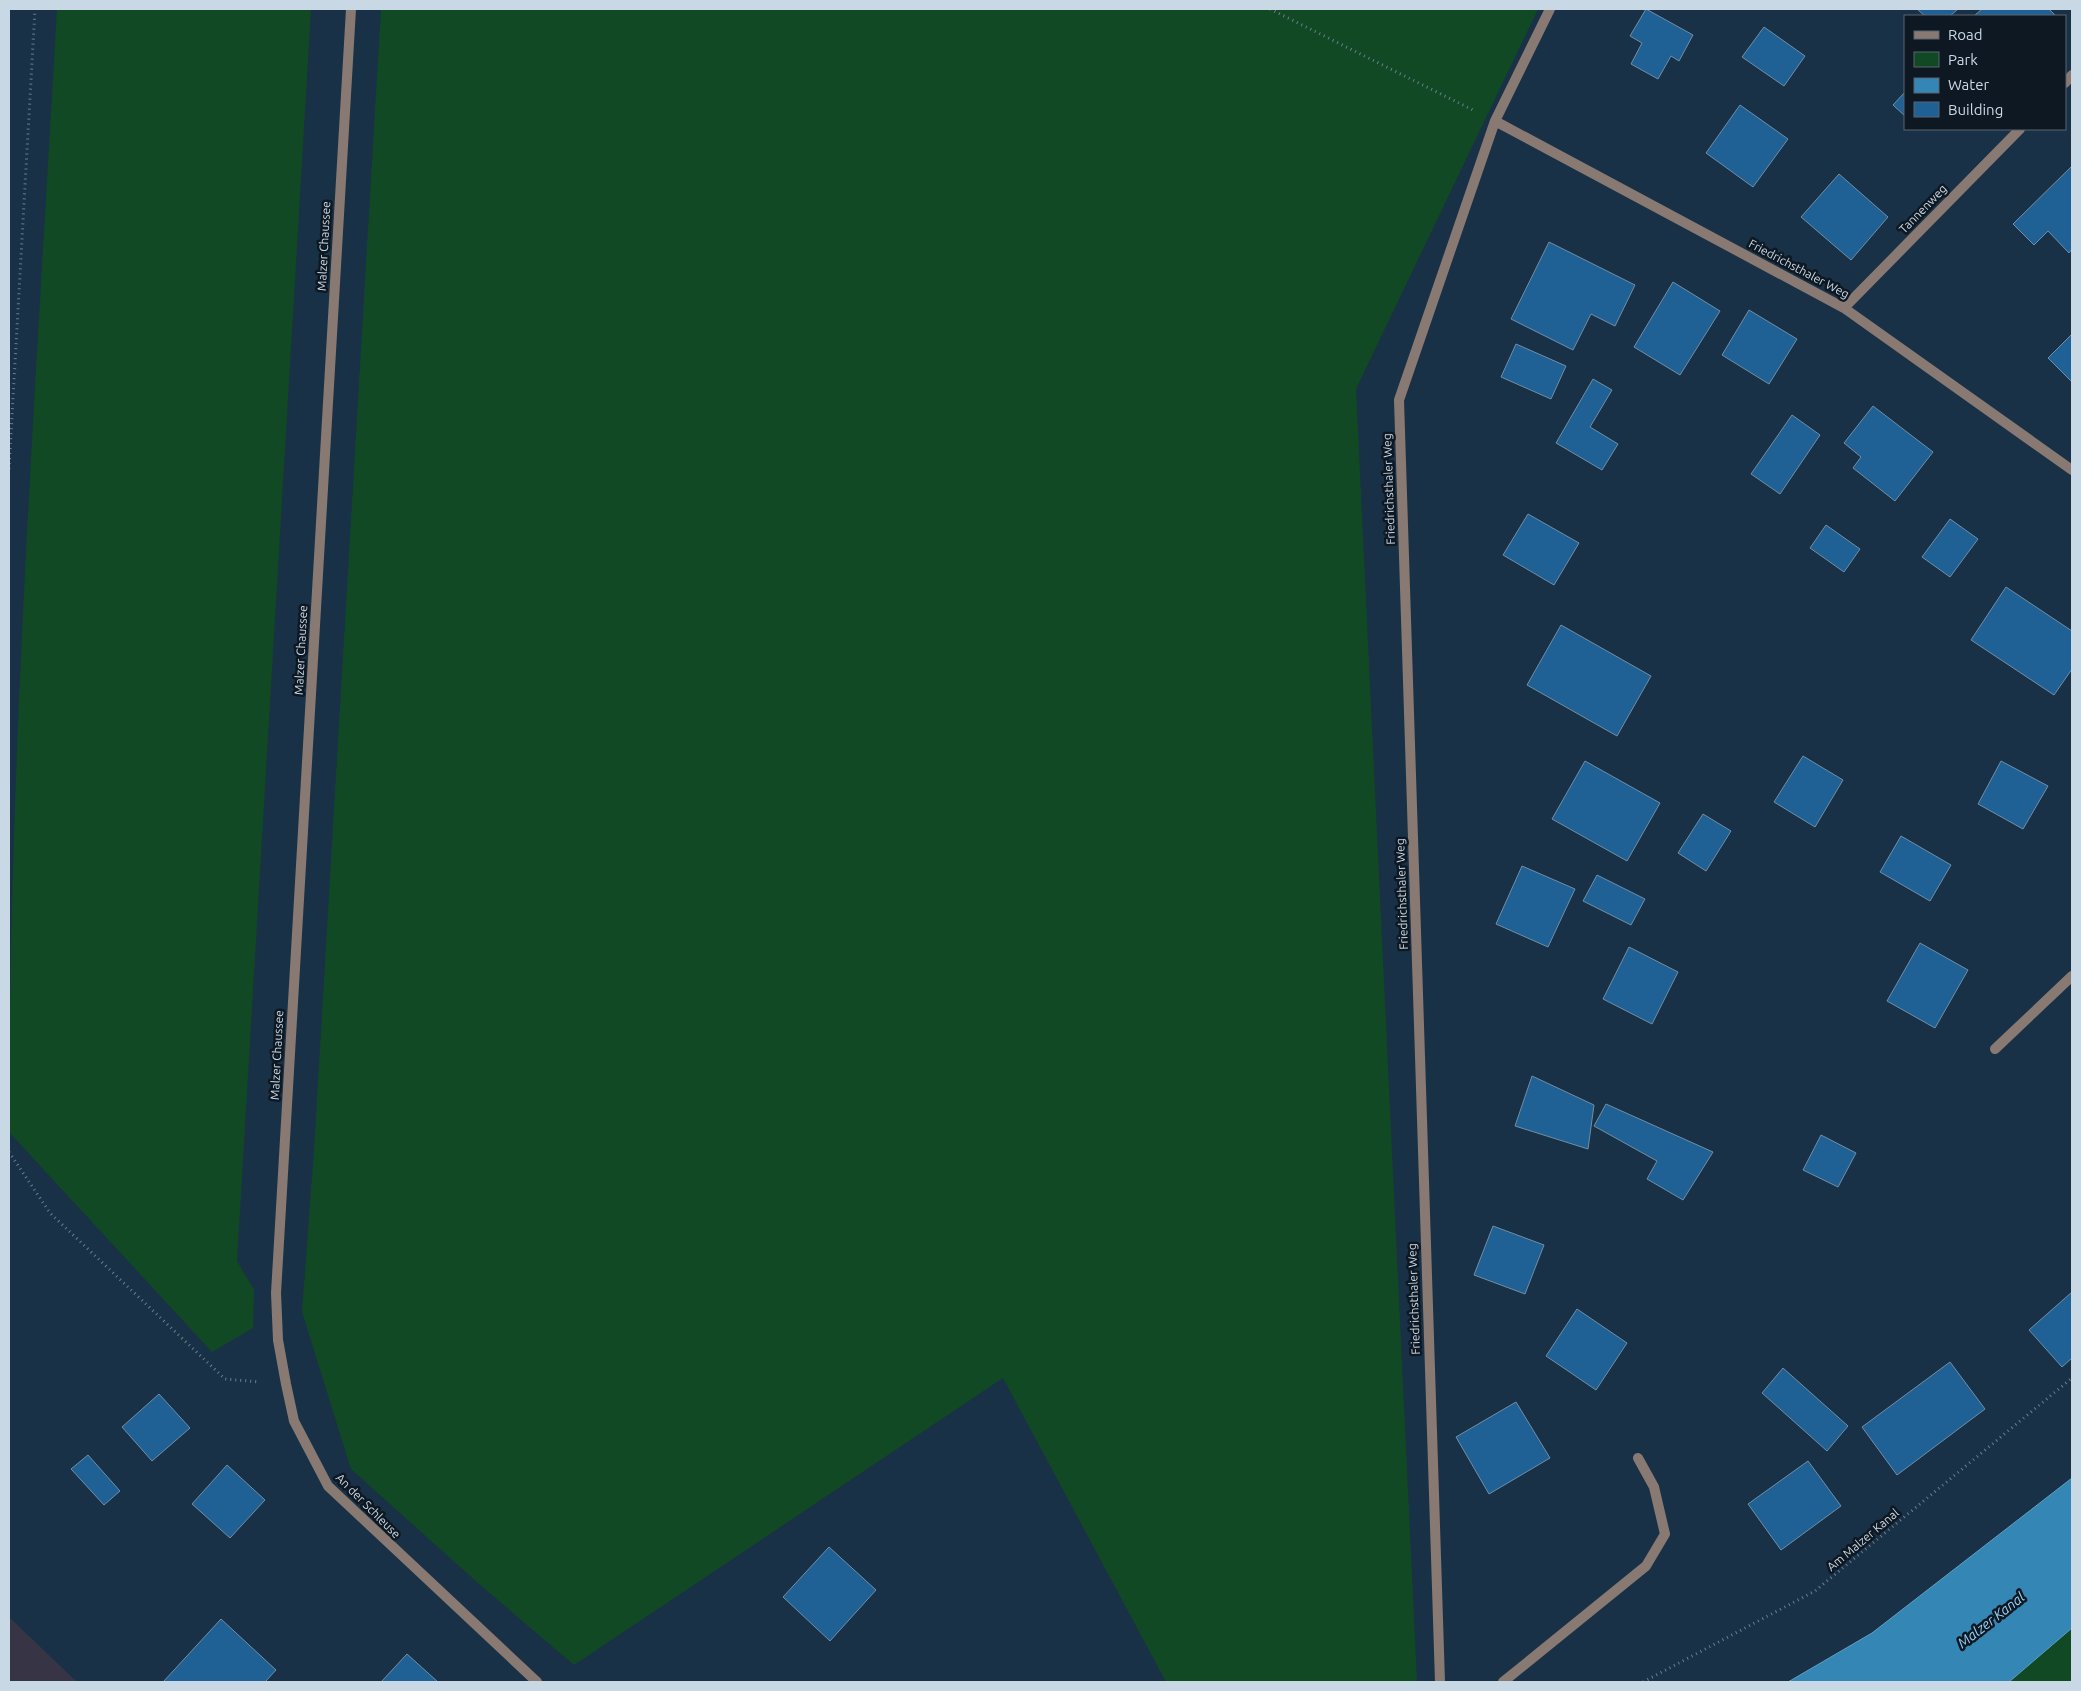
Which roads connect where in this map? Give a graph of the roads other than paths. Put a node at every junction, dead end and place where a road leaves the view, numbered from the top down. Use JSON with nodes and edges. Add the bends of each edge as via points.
{"nodes":[{"id":1,"x":351,"y":9,"type":"edge"},
{"id":2,"x":1550,"y":9,"type":"edge"},
{"id":3,"x":1495,"y":121,"type":"junction"},
{"id":4,"x":2019,"y":130,"type":"edge"},
{"id":5,"x":1844,"y":308,"type":"junction"},
{"id":6,"x":2072,"y":470,"type":"edge"},
{"id":7,"x":2072,"y":976,"type":"edge"},
{"id":8,"x":1995,"y":1049,"type":"dead end"},
{"id":9,"x":276,"y":1293,"type":"joint"},
{"id":10,"x":1638,"y":1458,"type":"dead end"},
{"id":11,"x":537,"y":1682,"type":"edge"},
{"id":12,"x":1440,"y":1682,"type":"edge"},
{"id":13,"x":1503,"y":1682,"type":"edge"}],
"edges":[{"from":1,"to":9,"type":"street","name":"Malzer Chaussee"},
{"from":2,"to":3,"type":"street","name":"Friedrichsthaler Weg"},
{"from":3,"to":5,"type":"street","name":"Friedrichsthaler Weg"},
{"from":3,"to":12,"type":"street","name":"Friedrichsthaler Weg","via":[[1399,400]]},
{"from":4,"to":5,"type":"street","name":"Tannenweg"},
{"from":5,"to":6,"type":"street","name":"Friedrichsthaler Weg"},
{"from":7,"to":8,"type":"street"},
{"from":9,"to":11,"type":"street","name":"An der Schleuse","via":[[278,1340],[294,1421],[328,1486]]},
{"from":10,"to":13,"type":"street","via":[[1654,1487],[1665,1534],[1646,1566]]}]}
